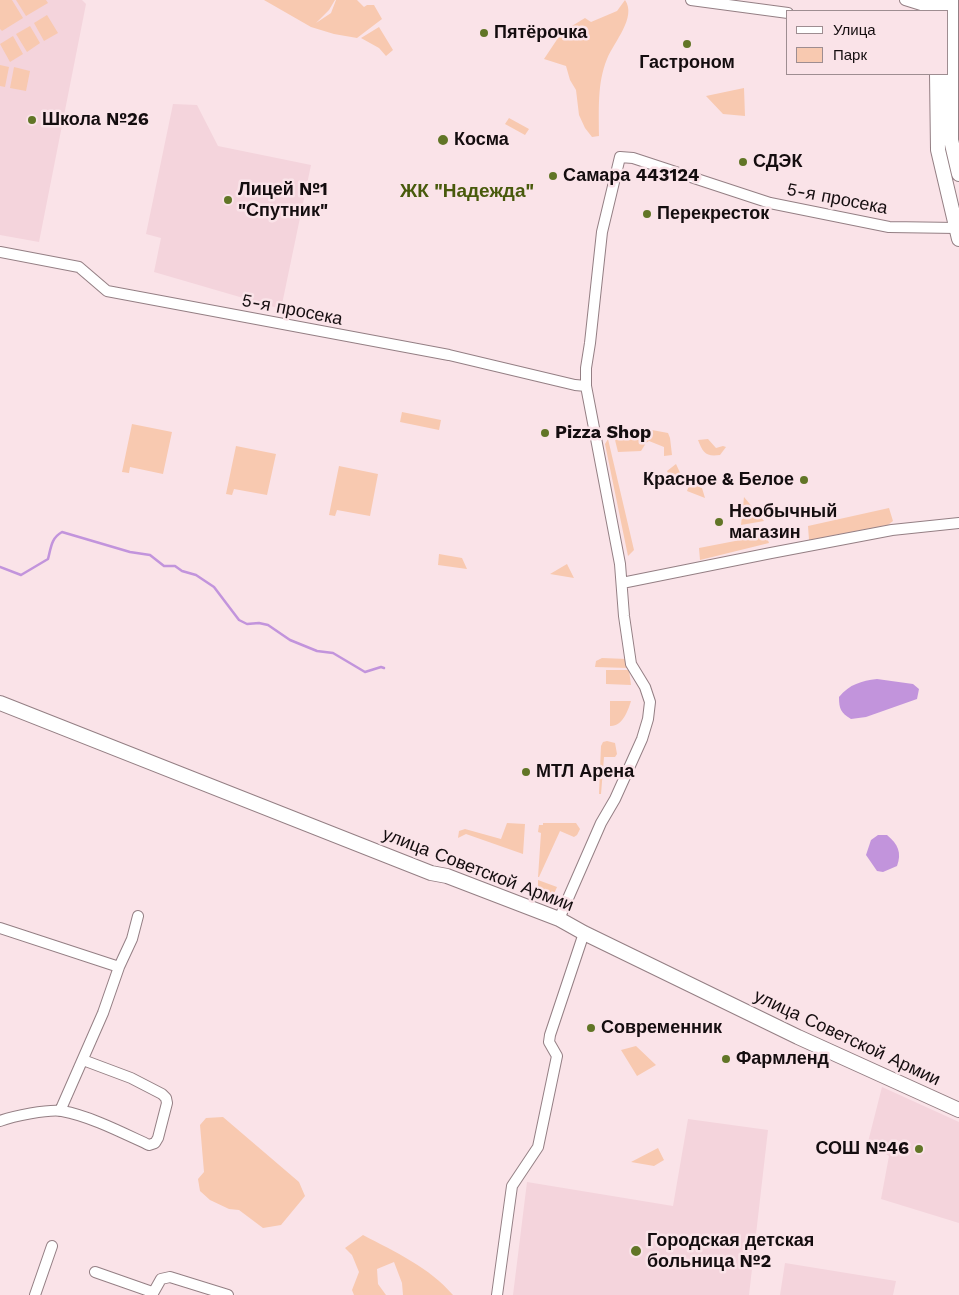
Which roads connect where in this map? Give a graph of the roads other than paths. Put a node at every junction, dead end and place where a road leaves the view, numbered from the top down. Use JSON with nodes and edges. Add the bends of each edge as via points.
{"nodes":[{"id":1,"x":691,"y":0,"type":"edge"},
{"id":2,"x":905,"y":0,"type":"edge"},
{"id":3,"x":942,"y":4,"type":"edge"},
{"id":4,"x":786,"y":13,"type":"edge"},
{"id":5,"x":937,"y":75,"type":"edge"},
{"id":6,"x":947,"y":75,"type":"edge"},
{"id":7,"x":959,"y":174,"type":"edge"},
{"id":8,"x":958,"y":234,"type":"edge"},
{"id":9,"x":0,"y":252,"type":"edge"},
{"id":10,"x":586,"y":386,"type":"junction"},
{"id":11,"x":959,"y":523,"type":"edge"},
{"id":12,"x":622,"y":583,"type":"junction"},
{"id":13,"x":0,"y":703,"type":"edge"},
{"id":14,"x":138,"y":916,"type":"dead end"},
{"id":15,"x":559,"y":919,"type":"junction"},
{"id":16,"x":0,"y":928,"type":"edge"},
{"id":17,"x":584,"y":933,"type":"junction"},
{"id":18,"x":119,"y":967,"type":"junction"},
{"id":19,"x":83,"y":1060,"type":"junction"},
{"id":20,"x":959,"y":1110,"type":"edge"},
{"id":21,"x":60,"y":1111,"type":"junction"},
{"id":22,"x":0,"y":1120,"type":"edge"},
{"id":23,"x":52,"y":1246,"type":"dead end"},
{"id":24,"x":95,"y":1272,"type":"dead end"},
{"id":25,"x":152,"y":1294,"type":"edge"},
{"id":26,"x":35,"y":1295,"type":"edge"},
{"id":27,"x":228,"y":1295,"type":"edge"},
{"id":28,"x":497,"y":1295,"type":"edge"}],
"edges":[{"from":1,"to":4,"type":"street"},
{"from":2,"to":3,"type":"street"},
{"from":5,"to":8,"type":"street","via":[[938,150]]},
{"from":6,"to":7,"type":"street","via":[[951,140]]},
{"from":8,"to":10,"type":"street","name":"5-я просека","via":[[889,227],[770,203],[633,158],[620,158],[602,232]]},
{"from":9,"to":10,"type":"street","name":"5-я просека","via":[[79,267],[107,291],[449,355]]},
{"from":10,"to":12,"type":"street","name":"5-я просека"},
{"from":11,"to":12,"type":"street","via":[[887,531]]},
{"from":12,"to":15,"type":"street","name":"5-я просека","via":[[631,664],[650,702],[648,718],[642,739]]},
{"from":13,"to":15,"type":"street","name":"улица Советской Армии","via":[[431,873],[447,876]]},
{"from":14,"to":18,"type":"street"},
{"from":15,"to":17,"type":"street","name":"улица Советской Армии"},
{"from":16,"to":18,"type":"street"},
{"from":17,"to":20,"type":"street","name":"улица Советской Армии","via":[[798,1037]]},
{"from":17,"to":28,"type":"street","via":[[550,1035],[549,1042],[557,1056],[538,1147],[512,1186]]},
{"from":18,"to":19,"type":"street"},
{"from":19,"to":21,"type":"street"},
{"from":19,"to":21,"type":"street","via":[[131,1078],[166,1098],[158,1138],[149,1145],[96,1122]]},
{"from":21,"to":22,"type":"street"},
{"from":23,"to":26,"type":"street"},
{"from":24,"to":25,"type":"street"},
{"from":25,"to":27,"type":"street","via":[[161,1279],[170,1277]]}]}
